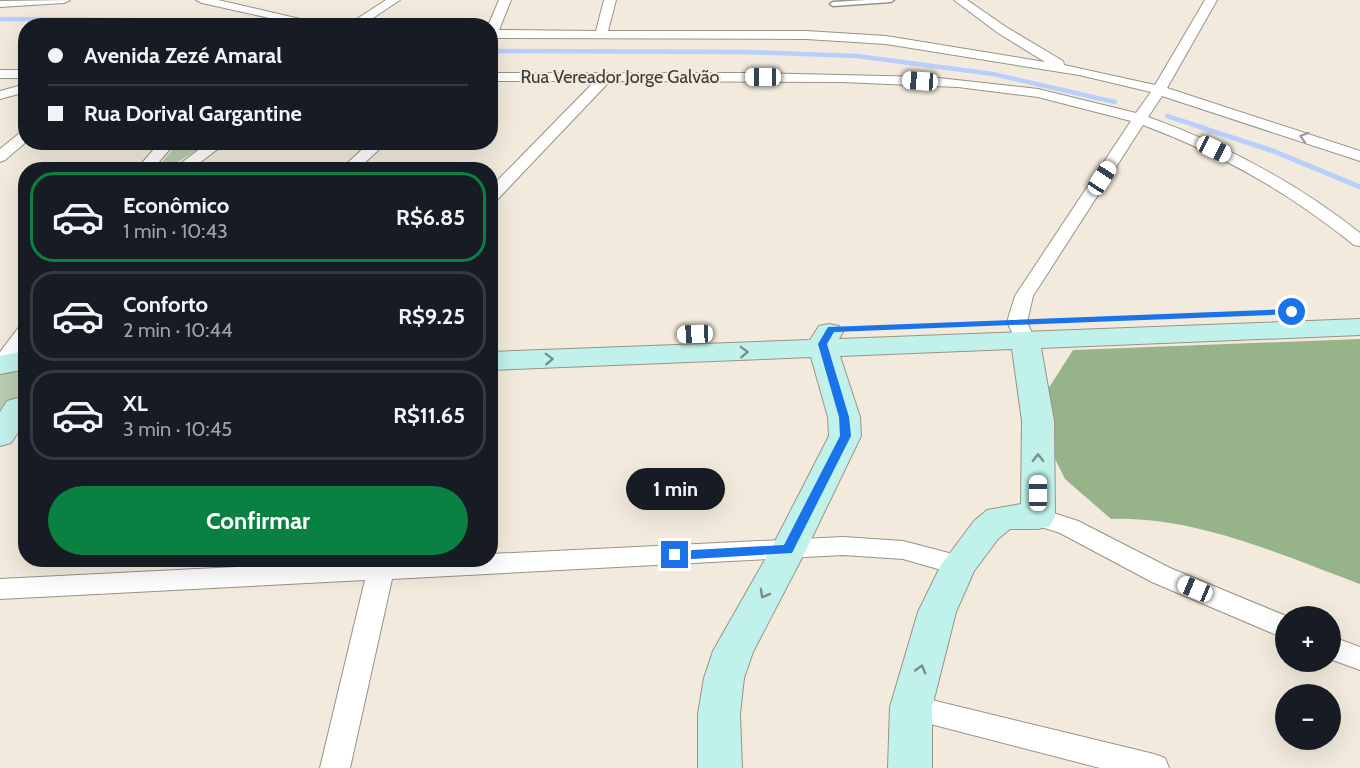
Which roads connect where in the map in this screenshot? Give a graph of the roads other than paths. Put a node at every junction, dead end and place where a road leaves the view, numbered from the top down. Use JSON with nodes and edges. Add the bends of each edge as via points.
{"nodes":[{"id":1,"x":64,"y":0,"type":"edge"},
{"id":2,"x":202,"y":0,"type":"edge"},
{"id":3,"x":394,"y":0,"type":"edge"},
{"id":4,"x":505,"y":0,"type":"edge"},
{"id":5,"x":610,"y":0,"type":"edge"},
{"id":6,"x":891,"y":0,"type":"edge"},
{"id":7,"x":960,"y":0,"type":"edge"},
{"id":8,"x":1210,"y":0,"type":"edge"},
{"id":9,"x":26,"y":1,"type":"edge"},
{"id":10,"x":0,"y":4,"type":"edge"},
{"id":11,"x":273,"y":4,"type":"dead end"},
{"id":12,"x":833,"y":4,"type":"dead end"},
{"id":13,"x":255,"y":11,"type":"junction"},
{"id":14,"x":287,"y":18,"type":"edge"},
{"id":15,"x":365,"y":18,"type":"edge"},
{"id":16,"x":498,"y":18,"type":"edge"},
{"id":17,"x":498,"y":34,"type":"edge"},
{"id":18,"x":601,"y":34,"type":"junction"},
{"id":19,"x":1066,"y":69,"type":"junction"},
{"id":20,"x":0,"y":74,"type":"edge"},
{"id":21,"x":18,"y":74,"type":"edge"},
{"id":22,"x":498,"y":76,"type":"edge"},
{"id":23,"x":606,"y":77,"type":"junction"},
{"id":24,"x":18,"y":90,"type":"edge"},
{"id":25,"x":1159,"y":90,"type":"junction"},
{"id":26,"x":0,"y":95,"type":"edge"},
{"id":27,"x":1141,"y":119,"type":"junction"},
{"id":28,"x":18,"y":142,"type":"edge"},
{"id":29,"x":162,"y":150,"type":"edge"},
{"id":30,"x":208,"y":150,"type":"edge"},
{"id":31,"x":371,"y":150,"type":"edge"},
{"id":32,"x":1360,"y":156,"type":"edge"},
{"id":33,"x":0,"y":157,"type":"edge"},
{"id":34,"x":150,"y":162,"type":"edge"},
{"id":35,"x":191,"y":162,"type":"edge"},
{"id":36,"x":356,"y":162,"type":"edge"},
{"id":37,"x":498,"y":190,"type":"edge"},
{"id":38,"x":1360,"y":241,"type":"edge"},
{"id":39,"x":1360,"y":309,"type":"edge"},
{"id":40,"x":1360,"y":327,"type":"edge"},
{"id":41,"x":1021,"y":331,"type":"junction"},
{"id":42,"x":827,"y":339,"type":"junction"},
{"id":43,"x":18,"y":341,"type":"edge"},
{"id":44,"x":498,"y":342,"type":"edge"},
{"id":45,"x":498,"y":360,"type":"edge"},
{"id":46,"x":18,"y":362,"type":"edge"},
{"id":47,"x":0,"y":365,"type":"edge"},
{"id":48,"x":14,"y":408,"type":"edge"},
{"id":49,"x":0,"y":436,"type":"edge"},
{"id":50,"x":1038,"y":517,"type":"junction"},
{"id":51,"x":788,"y":550,"type":"junction"},
{"id":52,"x":498,"y":561,"type":"edge"},
{"id":53,"x":959,"y":565,"type":"junction"},
{"id":54,"x":349,"y":567,"type":"edge"},
{"id":55,"x":381,"y":567,"type":"edge"},
{"id":56,"x":0,"y":589,"type":"edge"},
{"id":57,"x":1275,"y":623,"type":"edge"},
{"id":58,"x":1341,"y":651,"type":"edge"},
{"id":59,"x":1360,"y":659,"type":"edge"},
{"id":60,"x":911,"y":707,"type":"junction"},
{"id":61,"x":335,"y":768,"type":"edge"},
{"id":62,"x":720,"y":768,"type":"edge"},
{"id":63,"x":910,"y":768,"type":"edge"},
{"id":64,"x":1154,"y":768,"type":"edge"}],
"edges":[{"from":1,"to":9,"type":"street"},
{"from":2,"to":13,"type":"street"},
{"from":3,"to":15,"type":"street"},
{"from":4,"to":16,"type":"street"},
{"from":5,"to":18,"type":"street"},
{"from":6,"to":12,"type":"lane"},
{"from":7,"to":19,"type":"street"},
{"from":8,"to":25,"type":"street"},
{"from":9,"to":10,"type":"street"},
{"from":11,"to":13,"type":"street"},
{"from":13,"to":14,"type":"street"},
{"from":17,"to":18,"type":"street"},
{"from":18,"to":19,"type":"street","via":[[843,36]]},
{"from":19,"to":25,"type":"street"},
{"from":20,"to":21,"type":"street"},
{"from":22,"to":23,"type":"street","name":"Rua Vereador Jorge Galvão"},
{"from":23,"to":27,"type":"street","name":"Rua Vereador Jorge Galvão","via":[[876,78],[988,86],[1075,100]]},
{"from":23,"to":37,"type":"street"},
{"from":24,"to":26,"type":"street"},
{"from":25,"to":27,"type":"street"},
{"from":32,"to":25,"type":"street","one_way":true},
{"from":27,"to":38,"type":"street","name":"Rua Vereador Jorge Galvão","via":[[1266,173]]},
{"from":27,"to":41,"type":"street","via":[[1024,296],[1019,309]]},
{"from":28,"to":33,"type":"street"},
{"from":29,"to":34,"type":"street"},
{"from":30,"to":35,"type":"street"},
{"from":31,"to":36,"type":"street"},
{"from":39,"to":41,"type":"main road"},
{"from":40,"to":41,"type":"main road"},
{"from":41,"to":42,"type":"main road"},
{"from":50,"to":41,"type":"main road","one_way":true,"via":[[1038,421]]},
{"from":42,"to":44,"type":"main road"},
{"from":45,"to":42,"type":"main road","one_way":true},
{"from":42,"to":51,"type":"main road","via":[[845,436]]},
{"from":43,"to":47,"type":"street"},
{"from":46,"to":47,"type":"main road"},
{"from":48,"to":49,"type":"main road"},
{"from":50,"to":53,"type":"main road","via":[[999,519]]},
{"from":50,"to":57,"type":"street","via":[[1069,527],[1161,575]]},
{"from":51,"to":52,"type":"street"},
{"from":51,"to":53,"type":"street","via":[[843,546],[903,550]]},
{"from":51,"to":62,"type":"main road","one_way":true,"via":[[733,651],[724,678],[719,714]]},
{"from":60,"to":53,"type":"main road","one_way":true,"via":[[937,612]]},
{"from":54,"to":56,"type":"street"},
{"from":55,"to":61,"type":"street"},
{"from":58,"to":59,"type":"street"},
{"from":60,"to":63,"type":"main road"},
{"from":60,"to":64,"type":"street"}]}
